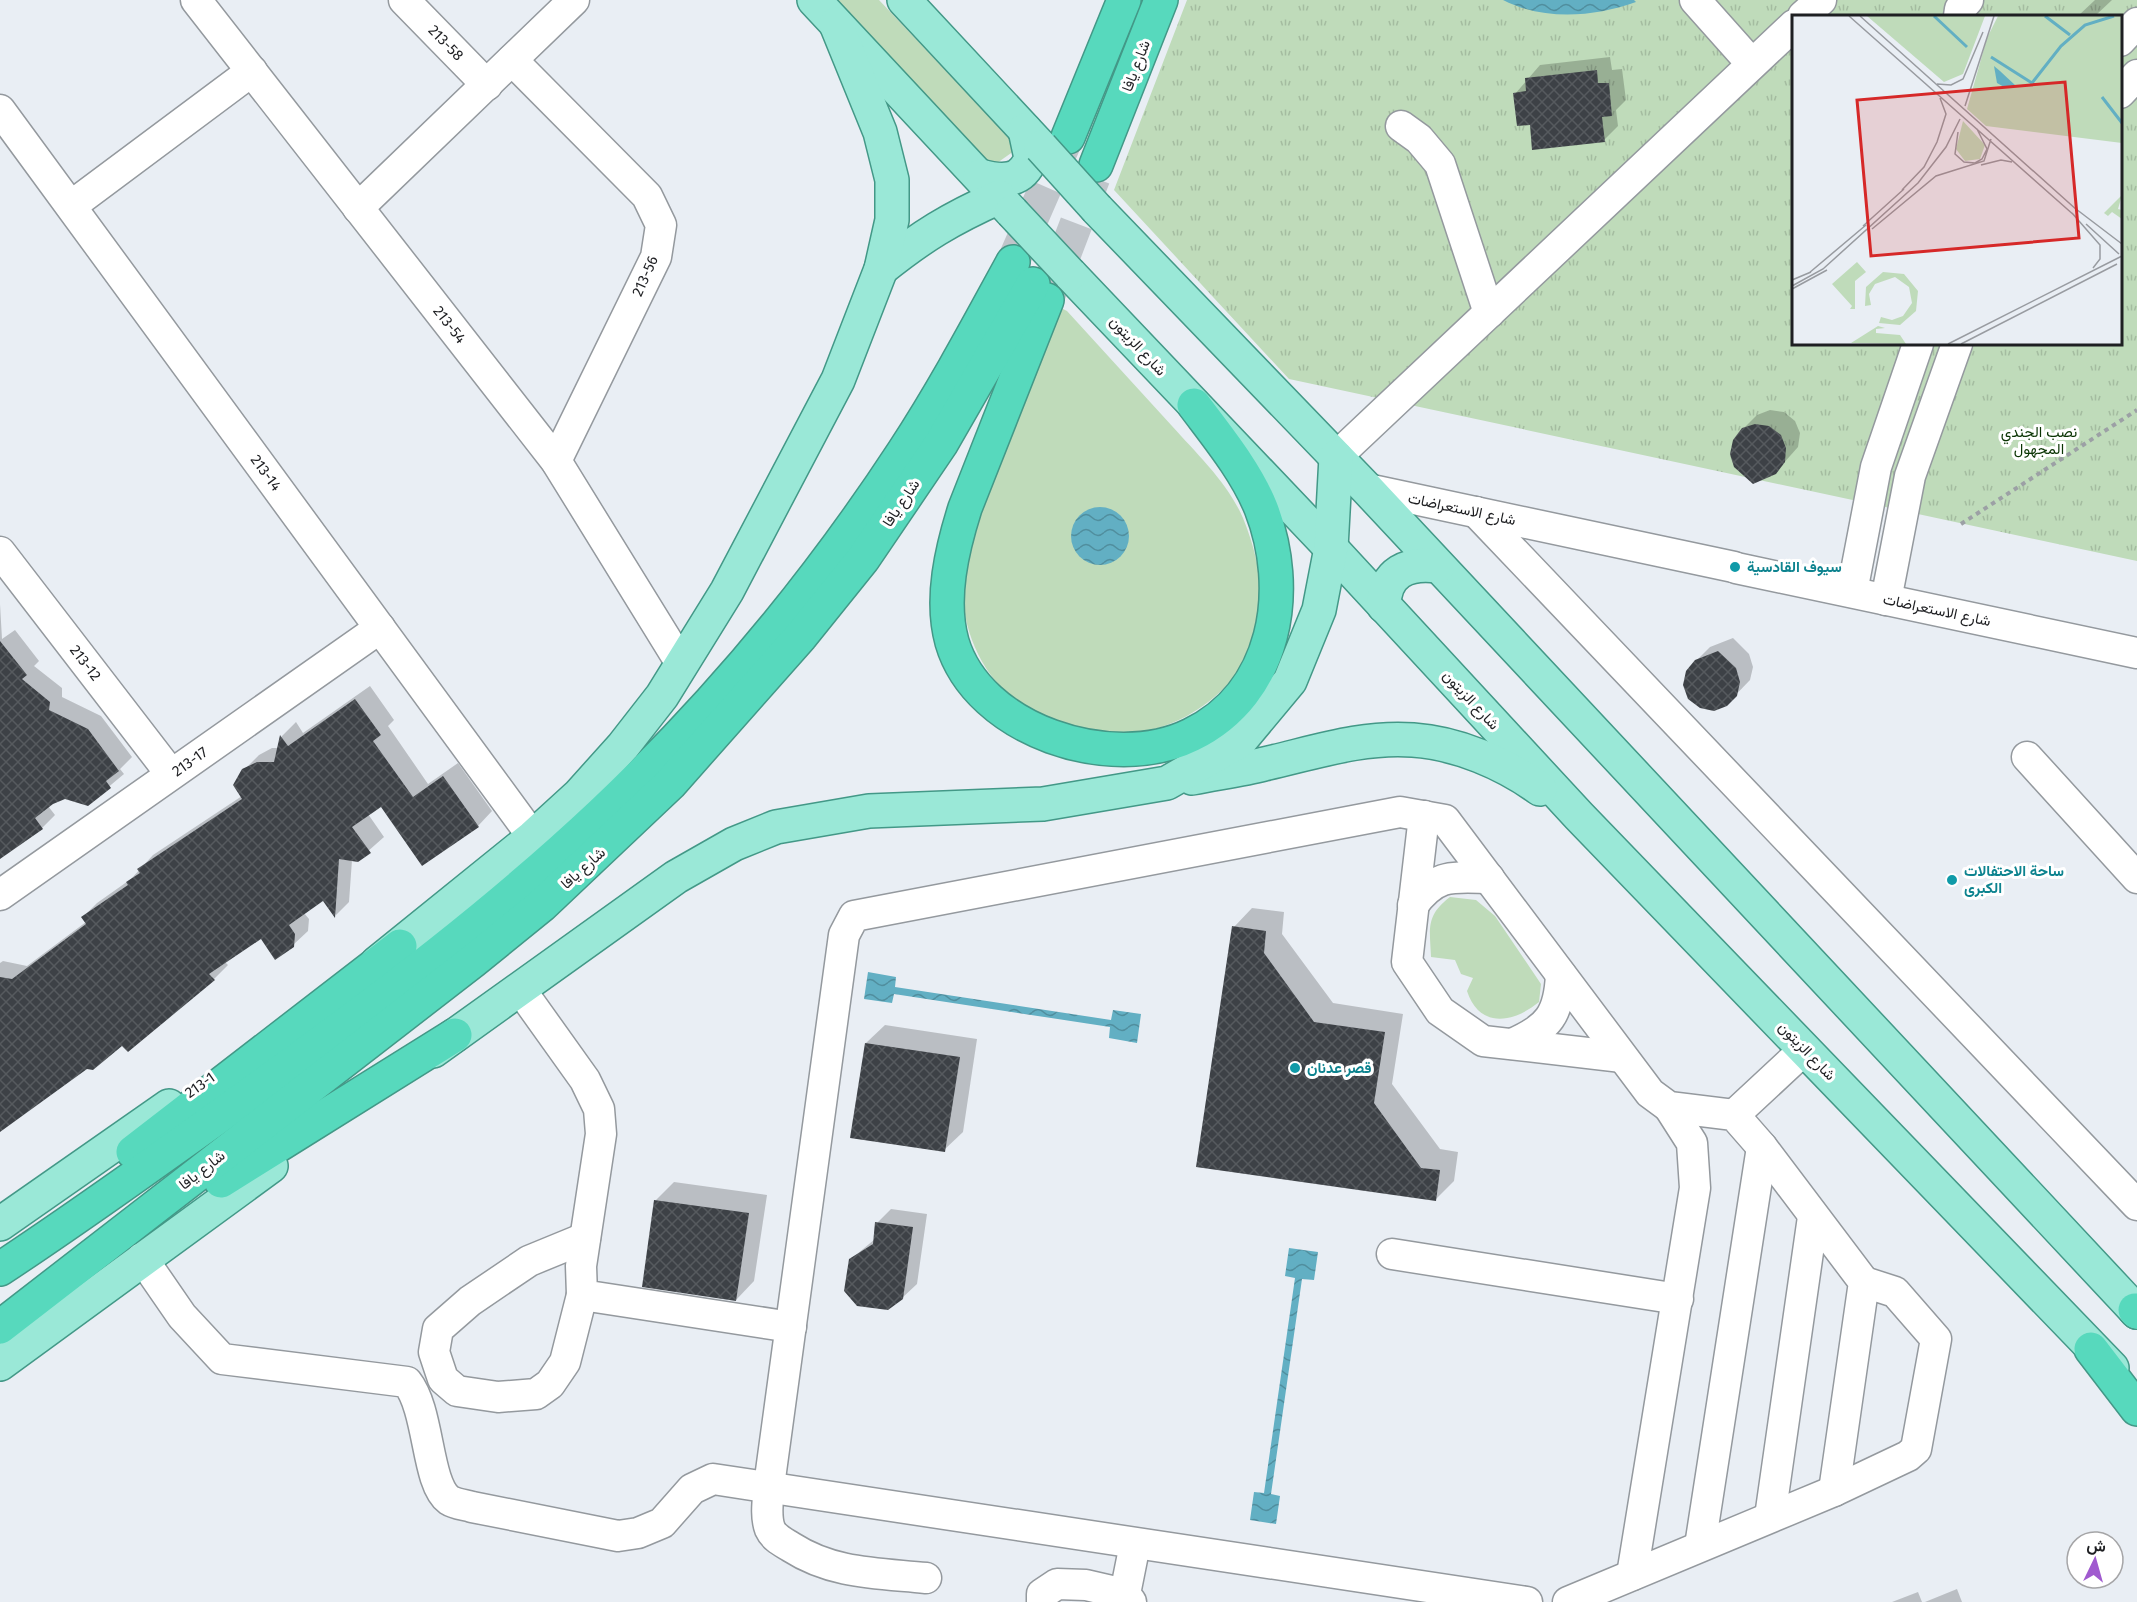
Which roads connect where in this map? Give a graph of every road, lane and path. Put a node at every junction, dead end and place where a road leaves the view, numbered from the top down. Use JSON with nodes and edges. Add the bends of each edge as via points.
{"nodes":[{"id":1,"x":196,"y":0,"type":"edge"},
{"id":2,"x":404,"y":0,"type":"edge"},
{"id":3,"x":574,"y":0,"type":"edge"},
{"id":4,"x":814,"y":0,"type":"edge"},
{"id":5,"x":904,"y":0,"type":"edge"},
{"id":6,"x":1124,"y":0,"type":"edge"},
{"id":7,"x":1161,"y":0,"type":"edge"},
{"id":8,"x":1695,"y":0,"type":"edge"},
{"id":9,"x":1821,"y":0,"type":"edge"},
{"id":10,"x":1968,"y":0,"type":"edge"},
{"id":11,"x":1804,"y":15,"type":"edge"},
{"id":12,"x":1959,"y":15,"type":"edge"},
{"id":13,"x":2137,"y":23,"type":"edge"},
{"id":14,"x":836,"y":24,"type":"junction"},
{"id":15,"x":1792,"y":28,"type":"edge"},
{"id":16,"x":2122,"y":40,"type":"edge"},
{"id":17,"x":512,"y":60,"type":"junction"},
{"id":18,"x":1752,"y":64,"type":"junction"},
{"id":19,"x":252,"y":71,"type":"junction"},
{"id":20,"x":2137,"y":75,"type":"edge"},
{"id":21,"x":487,"y":85,"type":"junction"},
{"id":22,"x":2122,"y":92,"type":"edge"},
{"id":23,"x":0,"y":110,"type":"edge"},
{"id":24,"x":1401,"y":126,"type":"dead end"},
{"id":25,"x":1045,"y":138,"type":"junction"},
{"id":26,"x":1099,"y":161,"type":"tunnel mouth"},
{"id":27,"x":997,"y":195,"type":"junction"},
{"id":28,"x":71,"y":206,"type":"junction"},
{"id":29,"x":358,"y":208,"type":"junction"},
{"id":30,"x":881,"y":269,"type":"junction"},
{"id":31,"x":1031,"y":282,"type":"junction"},
{"id":32,"x":1489,"y":313,"type":"junction"},
{"id":33,"x":1918,"y":345,"type":"edge"},
{"id":34,"x":1957,"y":345,"type":"edge"},
{"id":35,"x":1194,"y":405,"type":"junction"},
{"id":36,"x":2137,"y":410,"type":"edge"},
{"id":37,"x":1336,"y":457,"type":"junction"},
{"id":38,"x":556,"y":461,"type":"junction"},
{"id":39,"x":1367,"y":489,"type":"junction"},
{"id":40,"x":1476,"y":512,"type":"junction"},
{"id":41,"x":1961,"y":524,"type":"dead end"},
{"id":42,"x":1331,"y":548,"type":"junction"},
{"id":43,"x":0,"y":552,"type":"edge"},
{"id":44,"x":1438,"y":566,"type":"junction"},
{"id":45,"x":1852,"y":592,"type":"junction"},
{"id":46,"x":1886,"y":600,"type":"junction"},
{"id":47,"x":1384,"y":606,"type":"junction"},
{"id":48,"x":380,"y":628,"type":"junction"},
{"id":49,"x":2137,"y":653,"type":"edge"},
{"id":50,"x":682,"y":665,"type":"junction"},
{"id":51,"x":2027,"y":757,"type":"dead end"},
{"id":52,"x":171,"y":774,"type":"junction"},
{"id":53,"x":1167,"y":783,"type":"junction"},
{"id":54,"x":1424,"y":816,"type":"junction"},
{"id":55,"x":1579,"y":816,"type":"junction"},
{"id":56,"x":533,"y":837,"type":"junction"},
{"id":57,"x":1489,"y":878,"type":"junction"},
{"id":58,"x":2137,"y":878,"type":"edge"},
{"id":59,"x":0,"y":895,"type":"edge"},
{"id":60,"x":1413,"y":905,"type":"junction"},
{"id":61,"x":400,"y":946,"type":"junction"},
{"id":62,"x":1562,"y":975,"type":"junction"},
{"id":63,"x":520,"y":989,"type":"junction"},
{"id":64,"x":455,"y":1035,"type":"junction"},
{"id":65,"x":1512,"y":1044,"type":"junction"},
{"id":66,"x":1805,"y":1049,"type":"junction"},
{"id":67,"x":1622,"y":1057,"type":"junction"},
{"id":68,"x":1669,"y":1107,"type":"junction"},
{"id":69,"x":1734,"y":1115,"type":"junction"},
{"id":70,"x":1761,"y":1147,"type":"junction"},
{"id":71,"x":2137,"y":1205,"type":"edge"},
{"id":72,"x":1813,"y":1217,"type":"junction"},
{"id":73,"x":0,"y":1224,"type":"edge"},
{"id":74,"x":585,"y":1238,"type":"junction"},
{"id":75,"x":0,"y":1254,"type":"edge"},
{"id":76,"x":1392,"y":1254,"type":"dead end"},
{"id":77,"x":142,"y":1258,"type":"junction"},
{"id":78,"x":0,"y":1269,"type":"edge"},
{"id":79,"x":1864,"y":1282,"type":"junction"},
{"id":80,"x":582,"y":1295,"type":"junction"},
{"id":81,"x":1678,"y":1299,"type":"junction"},
{"id":82,"x":2136,"y":1311,"type":"edge"},
{"id":83,"x":0,"y":1327,"type":"edge"},
{"id":84,"x":790,"y":1327,"type":"junction"},
{"id":85,"x":0,"y":1334,"type":"edge"},
{"id":86,"x":2091,"y":1349,"type":"joint"},
{"id":87,"x":0,"y":1364,"type":"edge"},
{"id":88,"x":2135,"y":1393,"type":"edge"},
{"id":89,"x":769,"y":1486,"type":"junction"},
{"id":90,"x":1834,"y":1491,"type":"junction"},
{"id":91,"x":1770,"y":1517,"type":"junction"},
{"id":92,"x":1135,"y":1544,"type":"junction"},
{"id":93,"x":1700,"y":1546,"type":"junction"},
{"id":94,"x":1632,"y":1575,"type":"junction"},
{"id":95,"x":926,"y":1578,"type":"dead end"},
{"id":96,"x":1128,"y":1598,"type":"edge"},
{"id":97,"x":1042,"y":1602,"type":"edge"},
{"id":98,"x":1527,"y":1602,"type":"edge"},
{"id":99,"x":1568,"y":1602,"type":"edge"}],
"edges":[{"from":1,"to":19,"type":"street","name":"213-54"},
{"from":2,"to":21,"type":"street","name":"213-58"},
{"from":3,"to":17,"type":"street"},
{"from":4,"to":14,"type":"main road","name":"شارع الزيتون"},
{"from":5,"to":25,"type":"main road"},
{"from":6,"to":25,"type":"highway"},
{"from":7,"to":26,"type":"highway","name":"شارع يافا"},
{"from":8,"to":18,"type":"street"},
{"from":9,"to":11,"type":"street"},
{"from":10,"to":12,"type":"street"},
{"from":13,"to":16,"type":"street"},
{"from":14,"to":27,"type":"main road","name":"شارع الزيتون"},
{"from":14,"to":30,"type":"main road","name":"213-1","via":[[880,132],[892,180],[892,220]]},
{"from":15,"to":18,"type":"street"},
{"from":17,"to":21,"type":"street"},
{"from":17,"to":38,"type":"street","name":"213-56","via":[[647,196],[661,225],[656,257]]},
{"from":18,"to":32,"type":"street"},
{"from":19,"to":28,"type":"street"},
{"from":19,"to":29,"type":"street","name":"213-54"},
{"from":20,"to":22,"type":"street"},
{"from":21,"to":29,"type":"street"},
{"from":23,"to":28,"type":"street","name":"213-14"},
{"from":24,"to":32,"type":"street","via":[[1419,139],[1440,164]]},
{"from":25,"to":27,"type":"main road","via":[[1023,172],[1006,181]]},
{"from":25,"to":37,"type":"main road","bridge":true,"via":[[1097,209]]},
{"from":27,"to":30,"type":"main road","via":[[921,236]]},
{"from":27,"to":35,"type":"main road","name":"شارع الزيتون","bridge":true},
{"from":28,"to":48,"type":"street","name":"213-14"},
{"from":29,"to":38,"type":"street","name":"213-54"},
{"from":30,"to":50,"type":"main road","name":"213-1","via":[[838,381],[764,523]]},
{"from":31,"to":35,"type":"highway","via":[[954,542],[947,594],[952,642],[974,685],[1003,711],[1035,730],[1066,742],[1104,748],[1148,747],[1190,736],[1224,715],[1266,657],[1277,616],[1274,554],[1260,507],[1228,452]]},
{"from":31,"to":78,"type":"highway","name":"شارع يافا","via":[[967,347],[903,452],[787,610],[602,813],[473,927],[355,1018],[103,1201]]},
{"from":31,"to":83,"type":"highway","name":"شارع يافا","via":[[941,444],[863,559],[801,636],[670,784],[551,897],[473,962]]},
{"from":32,"to":37,"type":"street"},
{"from":33,"to":45,"type":"street","via":[[1876,467]]},
{"from":34,"to":46,"type":"street","via":[[1910,476]]},
{"from":35,"to":42,"type":"main road","name":"شارع الزيتون"},
{"from":36,"to":41,"type":"path"},
{"from":37,"to":39,"type":"main road"},
{"from":37,"to":42,"type":"main road"},
{"from":38,"to":50,"type":"street","name":"213-54"},
{"from":39,"to":40,"type":"street","name":"شارع الاستعراضات"},
{"from":39,"to":44,"type":"main road"},
{"from":40,"to":45,"type":"street","name":"شارع الاستعراضات"},
{"from":40,"to":71,"type":"street"},
{"from":42,"to":47,"type":"main road","name":"شارع الزيتون"},
{"from":42,"to":53,"type":"main road","via":[[1319,610],[1290,681],[1239,741]]},
{"from":43,"to":52,"type":"street","name":"213-12"},
{"from":44,"to":47,"type":"main road","via":[[1421,564],[1403,569],[1388,584]]},
{"from":44,"to":82,"type":"main road"},
{"from":45,"to":46,"type":"street","name":"شارع الاستعراضات"},
{"from":46,"to":49,"type":"street","name":"شارع الاستعراضات"},
{"from":47,"to":55,"type":"main road","name":"شارع الزيتون"},
{"from":48,"to":52,"type":"street","name":"213-17"},
{"from":48,"to":56,"type":"street","name":"213-14"},
{"from":50,"to":56,"type":"main road","name":"213-1","via":[[624,746]]},
{"from":51,"to":58,"type":"street"},
{"from":52,"to":59,"type":"street","name":"213-17"},
{"from":53,"to":55,"type":"main road","via":[[1354,743],[1413,740],[1463,750],[1520,775]]},
{"from":53,"to":63,"type":"main road","via":[[1043,804],[869,811],[776,826],[734,844],[676,877]]},
{"from":54,"to":57,"type":"street","via":[[1445,820]]},
{"from":54,"to":60,"type":"street"},
{"from":54,"to":84,"type":"street","via":[[1400,812],[854,916],[844,935]]},
{"from":55,"to":66,"type":"main road","name":"شارع الزيتون"},
{"from":56,"to":61,"type":"main road","name":"213-1"},
{"from":57,"to":60,"type":"street","via":[[1435,881]]},
{"from":57,"to":62,"type":"street"},
{"from":60,"to":65,"type":"street","via":[[1407,962],[1440,1011],[1483,1041]]},
{"from":61,"to":73,"type":"main road","name":"213-1"},
{"from":61,"to":75,"type":"highway"},
{"from":62,"to":65,"type":"street","via":[[1560,1002],[1552,1017]]},
{"from":62,"to":67,"type":"street"},
{"from":63,"to":64,"type":"main road"},
{"from":63,"to":74,"type":"street","via":[[585,1080],[599,1109],[601,1134]]},
{"from":64,"to":77,"type":"main road"},
{"from":64,"to":85,"type":"highway","via":[[248,1162],[100,1260]]},
{"from":65,"to":67,"type":"street"},
{"from":66,"to":69,"type":"street"},
{"from":66,"to":86,"type":"main road","name":"شارع الزيتون"},
{"from":67,"to":68,"type":"street","via":[[1650,1093]]},
{"from":68,"to":69,"type":"street"},
{"from":68,"to":81,"type":"street","via":[[1692,1143],[1695,1188]]},
{"from":69,"to":70,"type":"street"},
{"from":70,"to":72,"type":"street"},
{"from":70,"to":93,"type":"street"},
{"from":72,"to":79,"type":"street"},
{"from":72,"to":91,"type":"street"},
{"from":74,"to":80,"type":"street"},
{"from":74,"to":80,"type":"street","via":[[529,1261],[470,1301],[438,1329],[434,1352],[443,1379],[457,1391],[498,1397],[536,1394],[550,1384],[566,1362]]},
{"from":76,"to":81,"type":"street"},
{"from":77,"to":87,"type":"main road"},
{"from":77,"to":89,"type":"street","via":[[182,1316],[222,1359],[407,1382],[414,1390],[426,1428],[436,1483],[450,1501],[618,1536],[638,1533],[662,1522],[692,1489],[713,1479]]},
{"from":79,"to":90,"type":"street"},
{"from":79,"to":90,"type":"street","via":[[1895,1292],[1936,1339],[1916,1449]]},
{"from":80,"to":84,"type":"street"},
{"from":81,"to":94,"type":"street"},
{"from":84,"to":89,"type":"street"},
{"from":86,"to":88,"type":"highway"},
{"from":89,"to":92,"type":"street"},
{"from":89,"to":95,"type":"street","via":[[770,1528],[778,1539],[803,1555],[839,1570]]},
{"from":90,"to":91,"type":"street"},
{"from":91,"to":93,"type":"street"},
{"from":92,"to":96,"type":"street"},
{"from":92,"to":98,"type":"street"},
{"from":93,"to":94,"type":"street"},
{"from":94,"to":99,"type":"street"},
{"from":96,"to":97,"type":"street","via":[[1086,1585],[1057,1584],[1042,1594]]}]}
